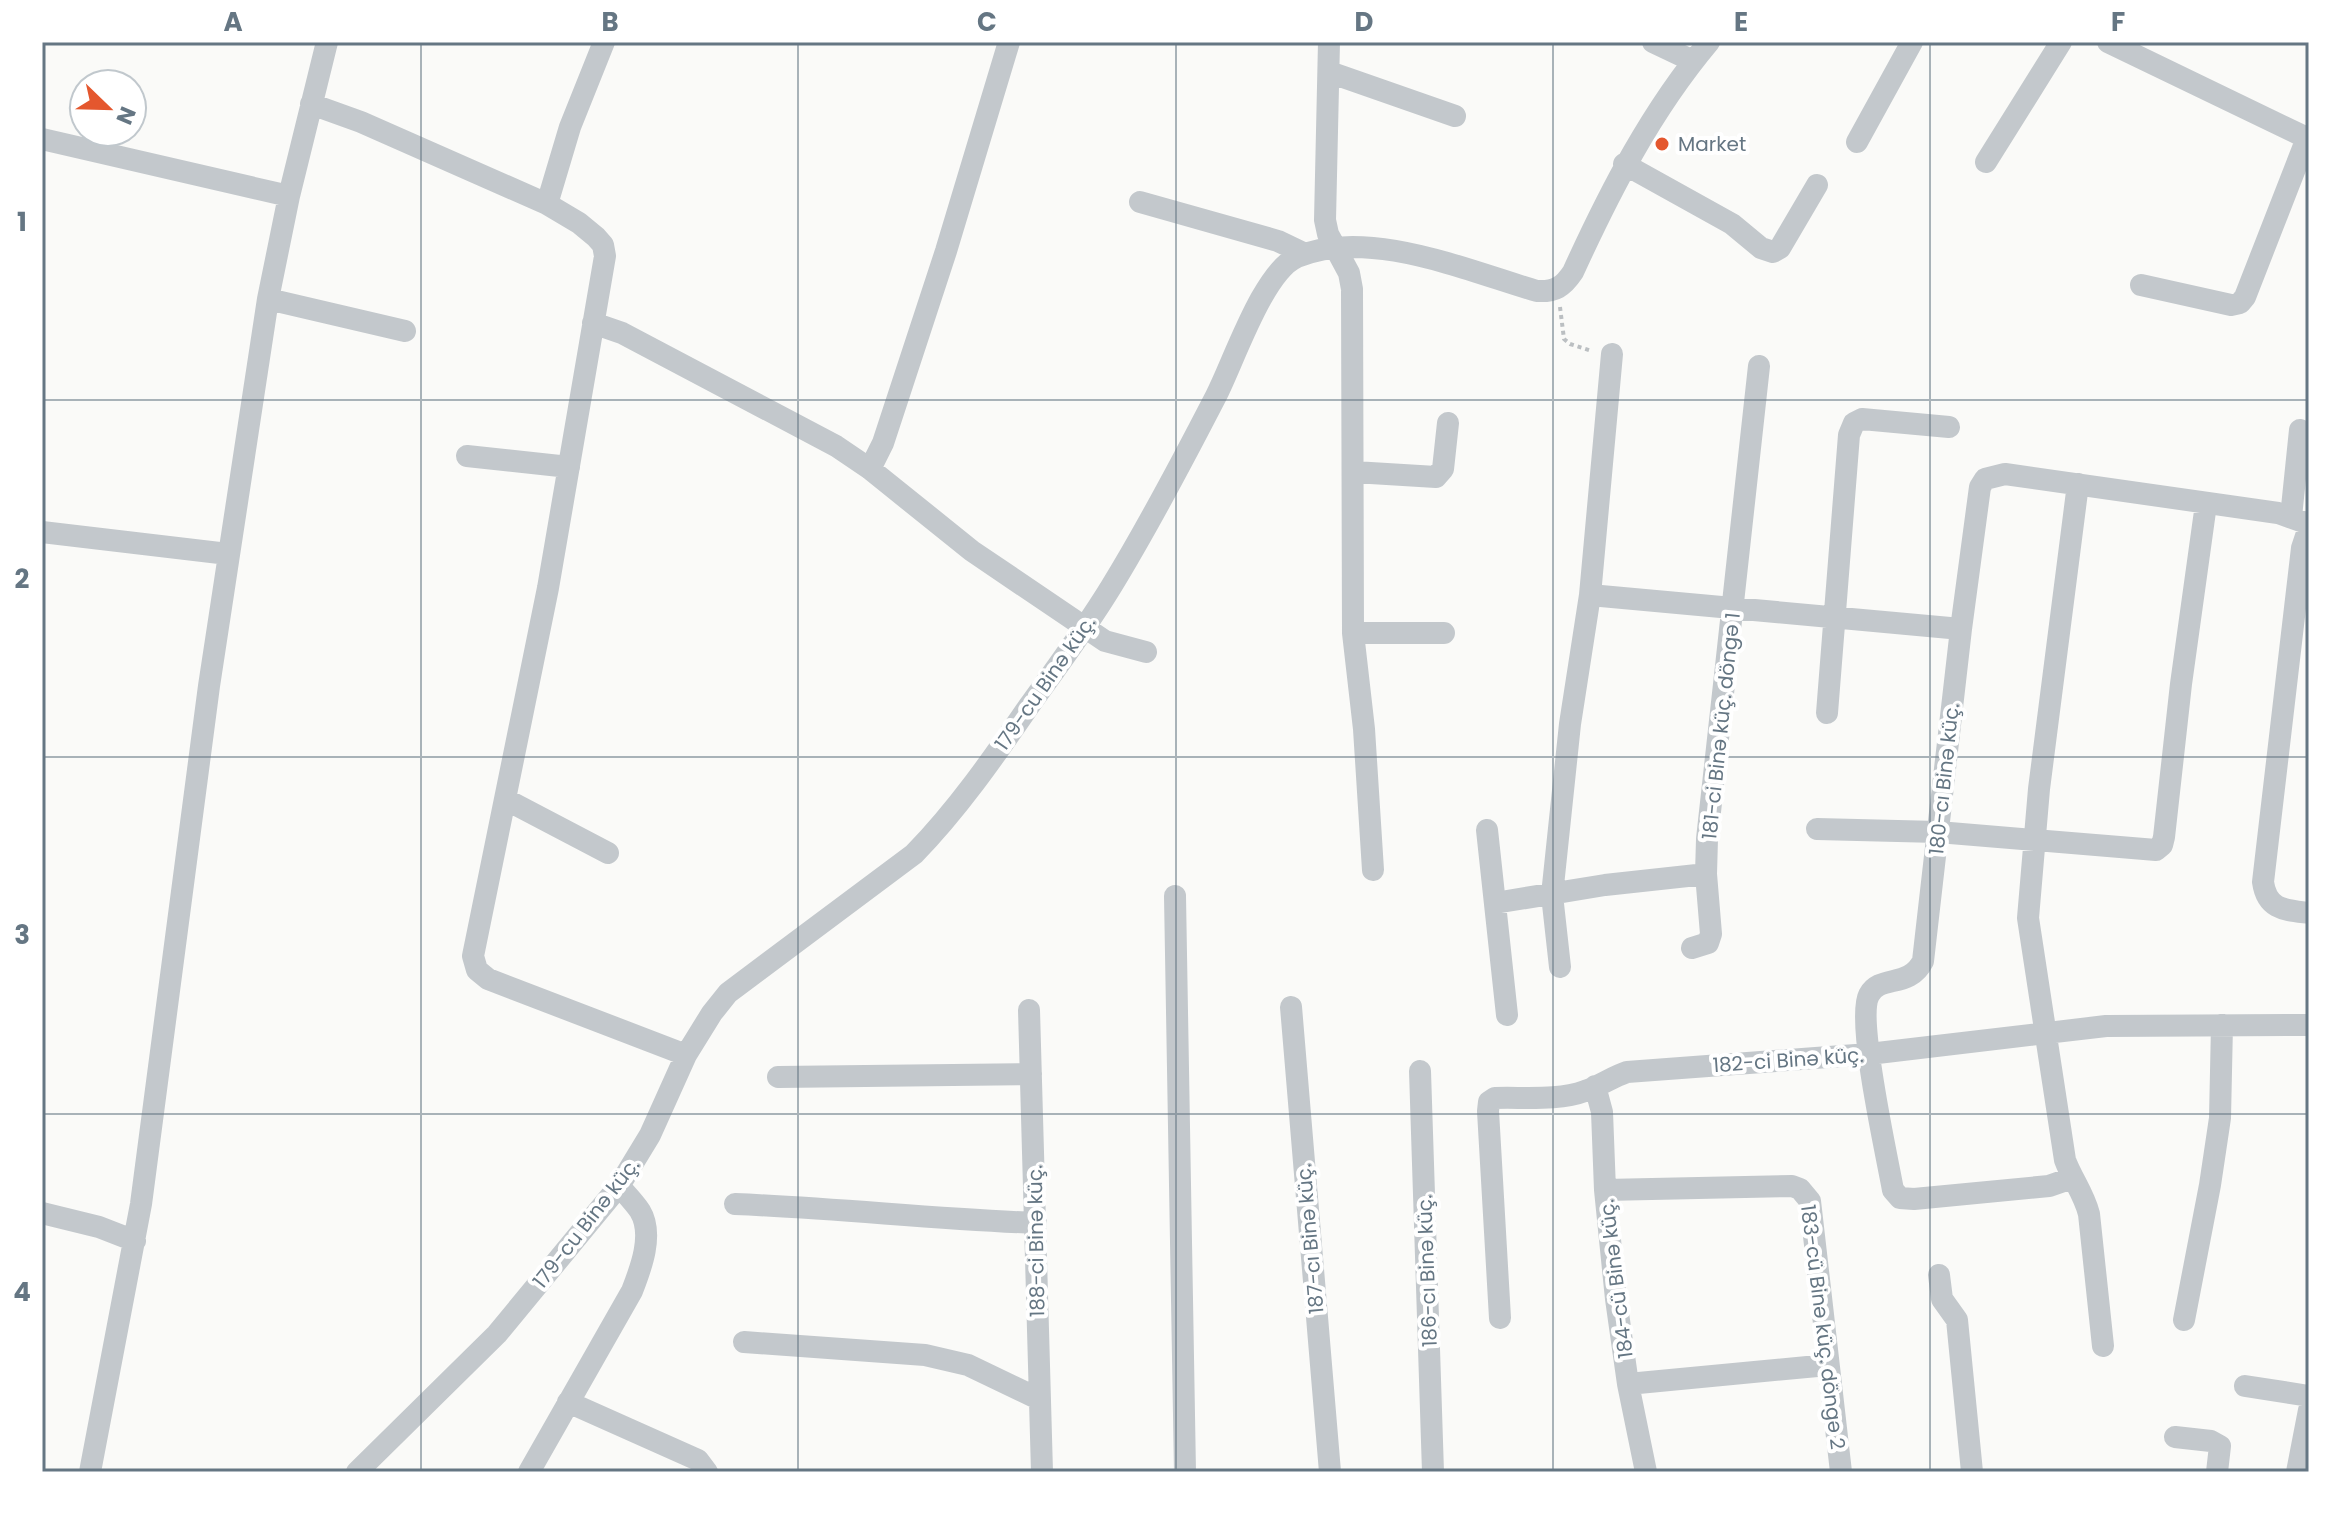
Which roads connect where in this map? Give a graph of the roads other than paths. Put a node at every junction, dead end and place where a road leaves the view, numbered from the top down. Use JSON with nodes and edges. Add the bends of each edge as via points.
{"nodes":[{"id":1,"x":327,"y":42,"type":"edge"},
{"id":2,"x":604,"y":42,"type":"edge"},
{"id":3,"x":1009,"y":42,"type":"edge"},
{"id":4,"x":1329,"y":42,"type":"edge"},
{"id":5,"x":1653,"y":42,"type":"edge"},
{"id":6,"x":1709,"y":42,"type":"edge"},
{"id":7,"x":1912,"y":42,"type":"edge"},
{"id":8,"x":2061,"y":42,"type":"edge"},
{"id":9,"x":2108,"y":42,"type":"edge"},
{"id":10,"x":1693,"y":61,"type":"junction"},
{"id":11,"x":1329,"y":72,"type":"junction"},
{"id":12,"x":311,"y":104,"type":"junction"},
{"id":13,"x":1455,"y":116,"type":"dead end"},
{"id":14,"x":2308,"y":138,"type":"edge"},
{"id":15,"x":42,"y":139,"type":"edge"},
{"id":16,"x":1857,"y":142,"type":"dead end"},
{"id":17,"x":1986,"y":162,"type":"dead end"},
{"id":18,"x":1624,"y":164,"type":"junction"},
{"id":19,"x":1817,"y":185,"type":"dead end"},
{"id":20,"x":289,"y":196,"type":"junction"},
{"id":21,"x":1140,"y":202,"type":"dead end"},
{"id":22,"x":547,"y":204,"type":"junction"},
{"id":23,"x":1336,"y":246,"type":"junction"},
{"id":24,"x":1305,"y":254,"type":"junction"},
{"id":25,"x":2141,"y":285,"type":"dead end"},
{"id":26,"x":268,"y":299,"type":"junction"},
{"id":27,"x":593,"y":323,"type":"junction"},
{"id":28,"x":405,"y":331,"type":"dead end"},
{"id":29,"x":1612,"y":354,"type":"road end"},
{"id":30,"x":1759,"y":366,"type":"dead end"},
{"id":31,"x":1448,"y":423,"type":"dead end"},
{"id":32,"x":1949,"y":427,"type":"dead end"},
{"id":33,"x":2300,"y":430,"type":"dead end"},
{"id":34,"x":467,"y":456,"type":"dead end"},
{"id":35,"x":569,"y":467,"type":"junction"},
{"id":36,"x":870,"y":469,"type":"junction"},
{"id":37,"x":1354,"y":472,"type":"junction"},
{"id":38,"x":2078,"y":484,"type":"junction"},
{"id":39,"x":2206,"y":504,"type":"junction"},
{"id":40,"x":2303,"y":523,"type":"edge"},
{"id":41,"x":42,"y":532,"type":"edge"},
{"id":42,"x":228,"y":554,"type":"junction"},
{"id":43,"x":1590,"y":595,"type":"junction"},
{"id":44,"x":1734,"y":607,"type":"junction"},
{"id":45,"x":1835,"y":617,"type":"junction"},
{"id":46,"x":1085,"y":627,"type":"junction"},
{"id":47,"x":1961,"y":629,"type":"junction"},
{"id":48,"x":1353,"y":633,"type":"junction"},
{"id":49,"x":1444,"y":633,"type":"dead end"},
{"id":50,"x":1146,"y":652,"type":"dead end"},
{"id":51,"x":1827,"y":713,"type":"dead end"},
{"id":52,"x":505,"y":799,"type":"junction"},
{"id":53,"x":1817,"y":829,"type":"dead end"},
{"id":54,"x":1487,"y":830,"type":"dead end"},
{"id":55,"x":1938,"y":832,"type":"junction"},
{"id":56,"x":2034,"y":840,"type":"junction"},
{"id":57,"x":608,"y":853,"type":"dead end"},
{"id":58,"x":1373,"y":870,"type":"dead end"},
{"id":59,"x":1706,"y":874,"type":"junction"},
{"id":60,"x":1552,"y":895,"type":"junction"},
{"id":61,"x":1175,"y":896,"type":"dead end"},
{"id":62,"x":1495,"y":903,"type":"junction"},
{"id":63,"x":2309,"y":913,"type":"edge"},
{"id":64,"x":1692,"y":948,"type":"dead end"},
{"id":65,"x":1560,"y":967,"type":"dead end"},
{"id":66,"x":1291,"y":1007,"type":"dead end"},
{"id":67,"x":1029,"y":1010,"type":"dead end"},
{"id":68,"x":1507,"y":1015,"type":"dead end"},
{"id":69,"x":2222,"y":1025,"type":"junction"},
{"id":70,"x":2309,"y":1025,"type":"edge"},
{"id":71,"x":2045,"y":1032,"type":"junction"},
{"id":72,"x":1869,"y":1054,"type":"junction"},
{"id":73,"x":686,"y":1055,"type":"junction"},
{"id":74,"x":1420,"y":1071,"type":"dead end"},
{"id":75,"x":1031,"y":1074,"type":"junction"},
{"id":76,"x":778,"y":1077,"type":"dead end"},
{"id":77,"x":1595,"y":1086,"type":"junction"},
{"id":78,"x":2072,"y":1178,"type":"junction"},
{"id":79,"x":619,"y":1186,"type":"junction"},
{"id":80,"x":1605,"y":1190,"type":"junction"},
{"id":81,"x":735,"y":1204,"type":"dead end"},
{"id":82,"x":42,"y":1213,"type":"edge"},
{"id":83,"x":1036,"y":1223,"type":"junction"},
{"id":84,"x":135,"y":1241,"type":"junction"},
{"id":85,"x":1939,"y":1275,"type":"dead end"},
{"id":86,"x":1500,"y":1318,"type":"dead end"},
{"id":87,"x":2184,"y":1320,"type":"dead end"},
{"id":88,"x":744,"y":1342,"type":"dead end"},
{"id":89,"x":2103,"y":1346,"type":"dead end"},
{"id":90,"x":1828,"y":1365,"type":"junction"},
{"id":91,"x":1628,"y":1384,"type":"junction"},
{"id":92,"x":2245,"y":1386,"type":"dead end"},
{"id":93,"x":2309,"y":1396,"type":"edge"},
{"id":94,"x":1039,"y":1399,"type":"junction"},
{"id":95,"x":568,"y":1402,"type":"junction"},
{"id":96,"x":2309,"y":1410,"type":"edge"},
{"id":97,"x":2175,"y":1437,"type":"dead end"},
{"id":98,"x":90,"y":1472,"type":"edge"},
{"id":99,"x":357,"y":1472,"type":"edge"},
{"id":100,"x":529,"y":1472,"type":"edge"},
{"id":101,"x":707,"y":1472,"type":"edge"},
{"id":102,"x":1042,"y":1472,"type":"edge"},
{"id":103,"x":1185,"y":1472,"type":"edge"},
{"id":104,"x":1330,"y":1472,"type":"edge"},
{"id":105,"x":1433,"y":1472,"type":"edge"},
{"id":106,"x":1646,"y":1472,"type":"edge"},
{"id":107,"x":1841,"y":1472,"type":"edge"},
{"id":108,"x":1972,"y":1472,"type":"edge"},
{"id":109,"x":2217,"y":1472,"type":"edge"},
{"id":110,"x":2297,"y":1472,"type":"edge"}],
"edges":[{"from":1,"to":12,"type":"street"},
{"from":2,"to":22,"type":"street"},
{"from":3,"to":36,"type":"street","via":[[941,266]]},
{"from":4,"to":11,"type":"street"},
{"from":5,"to":10,"type":"street"},
{"from":6,"to":10,"type":"street"},
{"from":7,"to":16,"type":"street"},
{"from":8,"to":17,"type":"street"},
{"from":9,"to":14,"type":"street"},
{"from":10,"to":18,"type":"street"},
{"from":11,"to":13,"type":"street"},
{"from":11,"to":23,"type":"street","via":[[1324,203],[1328,234]]},
{"from":12,"to":20,"type":"street"},
{"from":12,"to":22,"type":"street"},
{"from":14,"to":25,"type":"street","via":[[2240,303]]},
{"from":15,"to":20,"type":"street"},
{"from":18,"to":19,"type":"street","via":[[1773,252]]},
{"from":18,"to":23,"type":"street","name":"179-cu Binə küç.","via":[[1573,272],[1551,291],[1383,248]]},
{"from":20,"to":26,"type":"street"},
{"from":21,"to":24,"type":"street","via":[[1278,241]]},
{"from":22,"to":27,"type":"street","via":[[603,245]]},
{"from":23,"to":24,"type":"street","name":"179-cu Binə küç."},
{"from":23,"to":37,"type":"street","via":[[1352,289]]},
{"from":24,"to":46,"type":"street","name":"179-cu Binə küç.","via":[[1282,266],[1266,288],[1222,385]]},
{"from":26,"to":28,"type":"street"},
{"from":26,"to":42,"type":"street"},
{"from":27,"to":35,"type":"street"},
{"from":27,"to":36,"type":"street","via":[[789,420]]},
{"from":29,"to":43,"type":"street"},
{"from":30,"to":44,"type":"street","name":"181-ci Binə küç. döngə 1"},
{"from":31,"to":37,"type":"street","via":[[1443,469],[1436,477]]},
{"from":32,"to":45,"type":"street","via":[[1862,419],[1854,423]]},
{"from":33,"to":40,"type":"street"},
{"from":34,"to":35,"type":"street"},
{"from":35,"to":52,"type":"street"},
{"from":36,"to":46,"type":"street","via":[[972,551]]},
{"from":37,"to":48,"type":"street"},
{"from":38,"to":39,"type":"street","name":"180-cı Binə küç."},
{"from":38,"to":47,"type":"street","name":"180-cı Binə küç.","via":[[2005,474],[1985,479]]},
{"from":38,"to":56,"type":"street"},
{"from":39,"to":40,"type":"street","name":"180-cı Binə küç."},
{"from":39,"to":56,"type":"street","via":[[2162,845],[2148,851]]},
{"from":40,"to":63,"type":"street","via":[[2263,882],[2271,904]]},
{"from":41,"to":42,"type":"street"},
{"from":42,"to":84,"type":"street"},
{"from":43,"to":44,"type":"street"},
{"from":43,"to":60,"type":"street"},
{"from":44,"to":45,"type":"street"},
{"from":44,"to":59,"type":"street","name":"181-ci Binə küç. döngə 1"},
{"from":45,"to":47,"type":"street"},
{"from":45,"to":51,"type":"street"},
{"from":46,"to":50,"type":"street","via":[[1105,641]]},
{"from":46,"to":73,"type":"street","name":"179-cu Binə küç.","via":[[930,838],[728,993]]},
{"from":47,"to":55,"type":"street","name":"180-cı Binə küç."},
{"from":48,"to":49,"type":"street"},
{"from":48,"to":58,"type":"street"},
{"from":52,"to":57,"type":"street"},
{"from":52,"to":73,"type":"street","via":[[474,940],[477,970],[488,979]]},
{"from":53,"to":55,"type":"street"},
{"from":54,"to":62,"type":"street"},
{"from":55,"to":56,"type":"street"},
{"from":55,"to":72,"type":"street","name":"180-cı Binə küç.","via":[[1923,961],[1913,976],[1870,992],[1865,1011]]},
{"from":56,"to":71,"type":"street","via":[[2028,918]]},
{"from":59,"to":60,"type":"street"},
{"from":59,"to":64,"type":"street","name":"181-ci Binə küç. döngə 1","via":[[1711,934],[1708,943]]},
{"from":60,"to":62,"type":"street"},
{"from":60,"to":65,"type":"street"},
{"from":61,"to":103,"type":"street"},
{"from":62,"to":68,"type":"street"},
{"from":66,"to":104,"type":"street","name":"187-cı Binə küç."},
{"from":67,"to":75,"type":"street","name":"188-ci Binə küç."},
{"from":69,"to":70,"type":"street","name":"182-ci Binə küç."},
{"from":69,"to":71,"type":"street","name":"182-ci Binə küç."},
{"from":69,"to":87,"type":"street","via":[[2220,1118]]},
{"from":71,"to":72,"type":"street","name":"182-ci Binə küç."},
{"from":71,"to":78,"type":"street"},
{"from":72,"to":77,"type":"street","name":"182-ci Binə küç.","via":[[1627,1072]]},
{"from":72,"to":78,"type":"street","name":"180-cı Binə küç.","via":[[1893,1190],[1900,1198],[2049,1186]]},
{"from":73,"to":79,"type":"street","name":"179-cu Binə küç.","via":[[650,1135]]},
{"from":74,"to":105,"type":"street","name":"186-cı Binə küç."},
{"from":75,"to":76,"type":"street"},
{"from":75,"to":83,"type":"street","name":"188-ci Binə küç."},
{"from":77,"to":80,"type":"street","name":"184-cü Binə küç.","via":[[1602,1112]]},
{"from":77,"to":86,"type":"street","name":"182-ci Binə küç.","via":[[1566,1095],[1489,1102]]},
{"from":78,"to":89,"type":"street","via":[[2089,1214]]},
{"from":79,"to":95,"type":"street","via":[[644,1222],[640,1269]]},
{"from":79,"to":99,"type":"street","name":"179-cu Binə küç.","via":[[497,1334]]},
{"from":80,"to":90,"type":"street","name":"183-cü Binə küç. döngə 2","via":[[1800,1189],[1810,1201]]},
{"from":80,"to":91,"type":"street","name":"184-cü Binə küç."},
{"from":81,"to":83,"type":"street"},
{"from":82,"to":84,"type":"street"},
{"from":83,"to":94,"type":"street","name":"188-ci Binə küç."},
{"from":84,"to":98,"type":"street"},
{"from":85,"to":108,"type":"street","via":[[1942,1299],[1957,1320]]},
{"from":88,"to":94,"type":"street","via":[[925,1355],[968,1365]]},
{"from":90,"to":91,"type":"street"},
{"from":90,"to":107,"type":"street","name":"183-cü Binə küç. döngə 2"},
{"from":91,"to":106,"type":"street","name":"184-cü Binə küç."},
{"from":92,"to":93,"type":"street"},
{"from":94,"to":102,"type":"street","name":"188-ci Binə küç."},
{"from":95,"to":100,"type":"street"},
{"from":95,"to":101,"type":"street","via":[[698,1460]]},
{"from":96,"to":110,"type":"street"},
{"from":97,"to":109,"type":"street","via":[[2220,1446]]}]}
